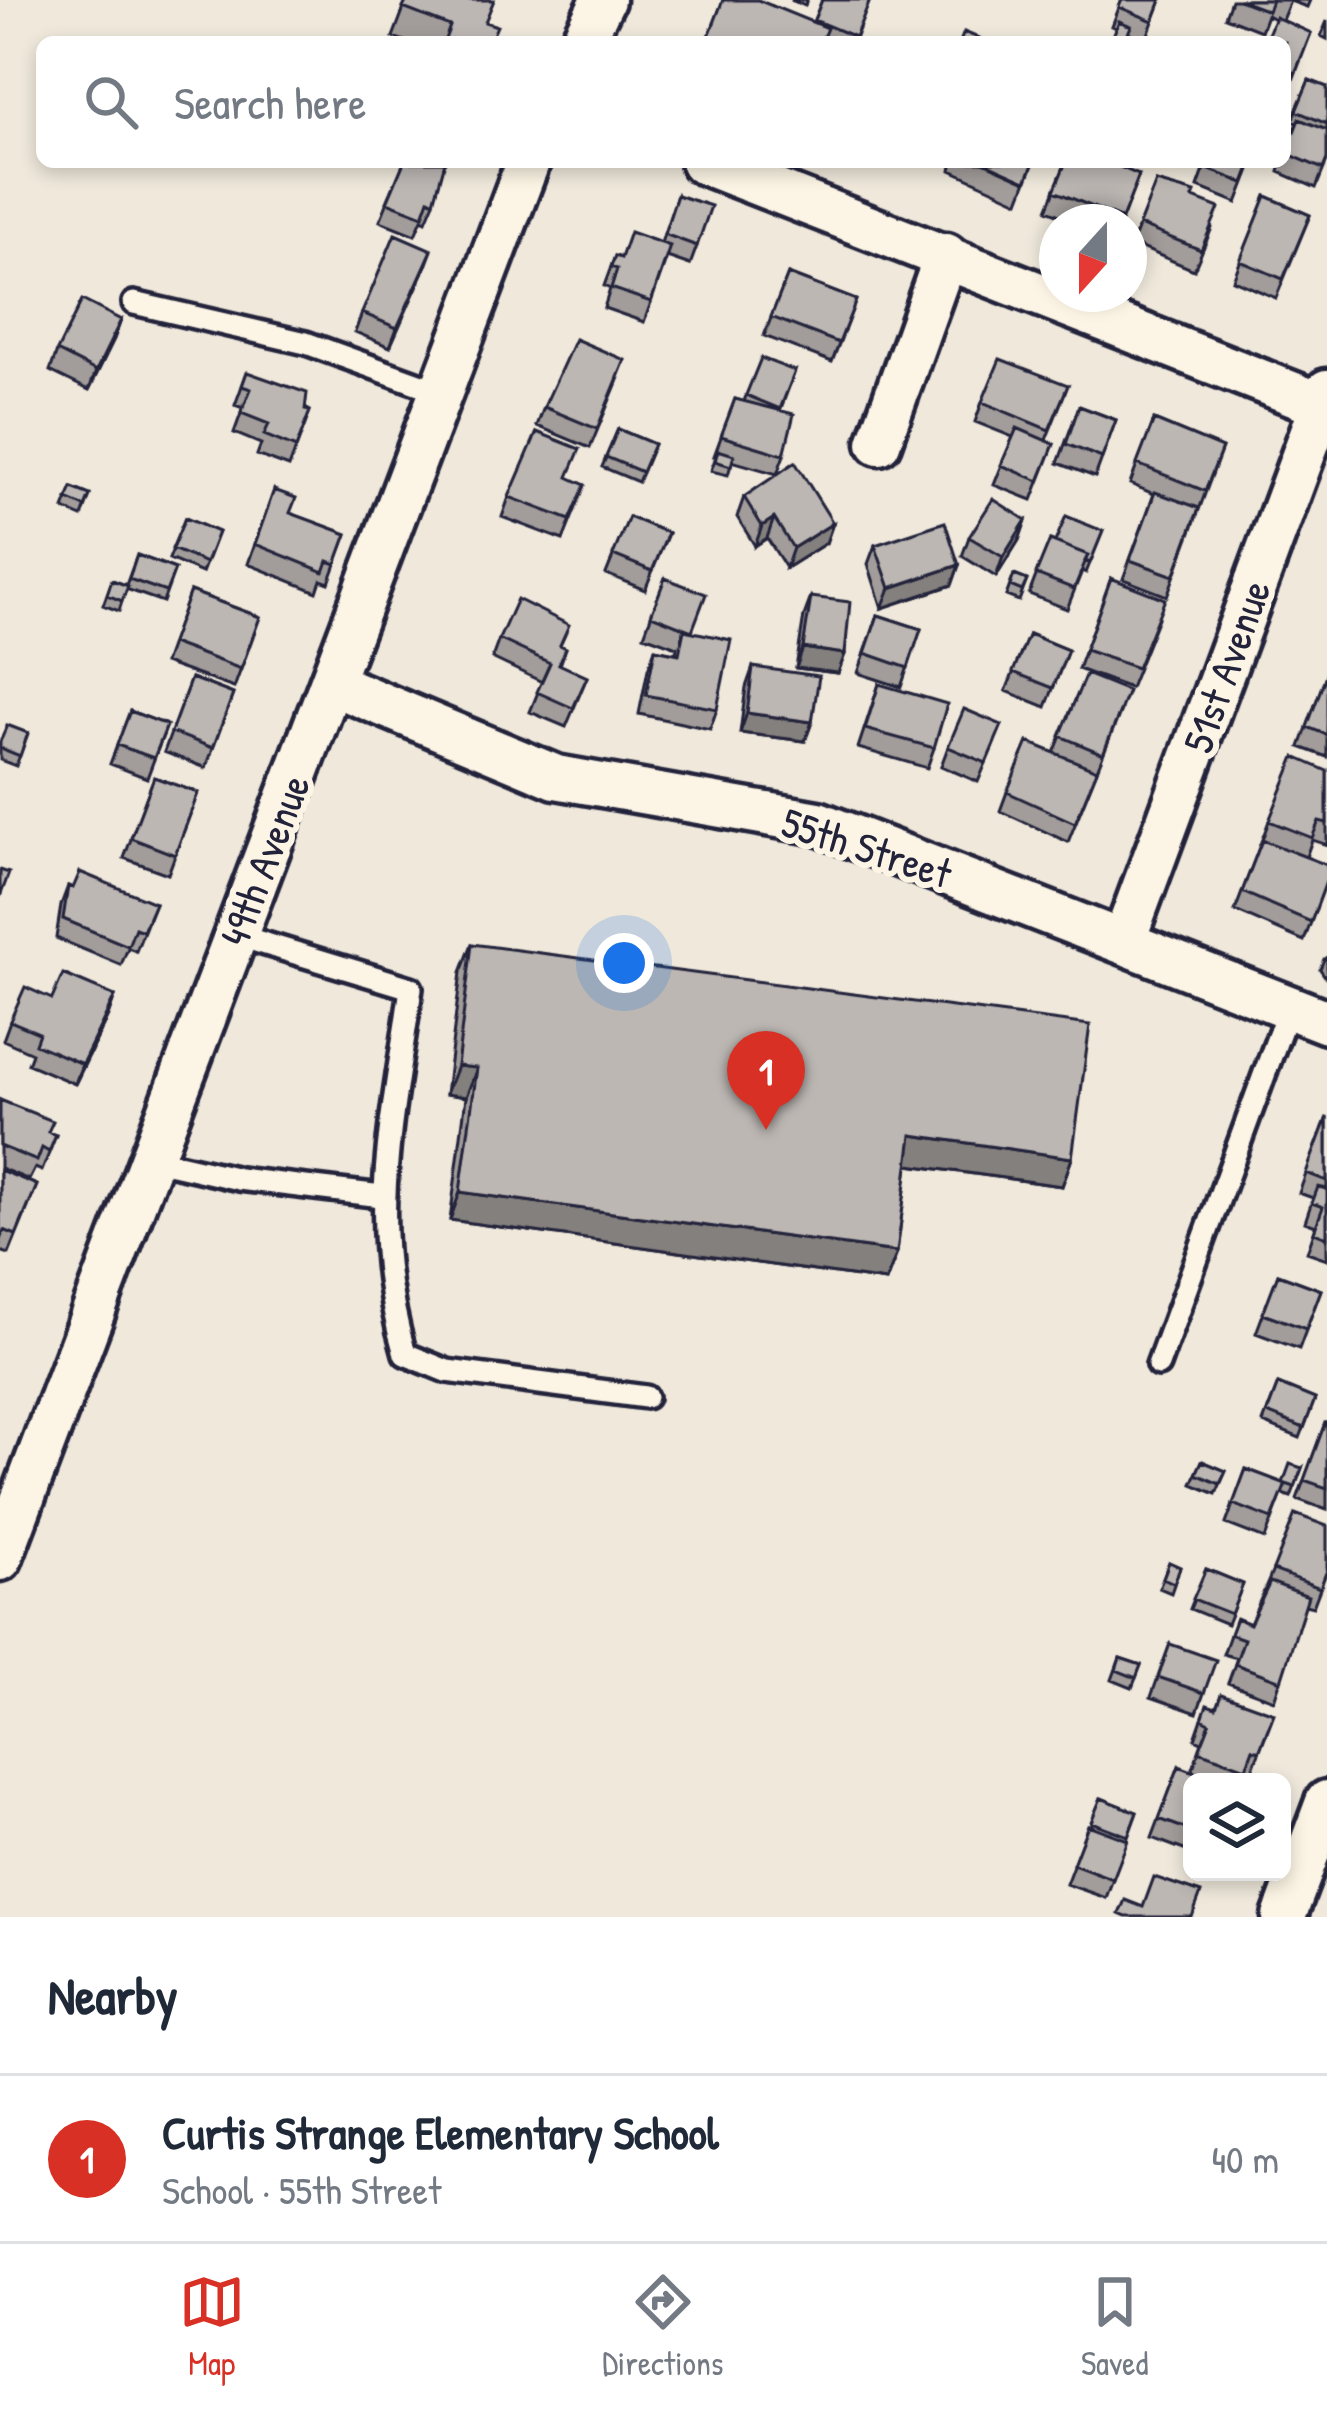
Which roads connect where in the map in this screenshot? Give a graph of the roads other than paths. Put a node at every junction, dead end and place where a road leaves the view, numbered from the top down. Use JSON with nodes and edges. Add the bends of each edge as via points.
{"nodes":[{"id":1,"x":603,"y":0,"type":"edge"},
{"id":2,"x":585,"y":36,"type":"edge"},
{"id":3,"x":526,"y":168,"type":"edge"},
{"id":4,"x":717,"y":168,"type":"edge"},
{"id":5,"x":946,"y":255,"type":"junction"},
{"id":6,"x":134,"y":304,"type":"dead end"},
{"id":7,"x":441,"y":392,"type":"junction"},
{"id":8,"x":1325,"y":398,"type":"edge"},
{"id":9,"x":879,"y":443,"type":"dead end"},
{"id":10,"x":331,"y":683,"type":"junction"},
{"id":11,"x":236,"y":935,"type":"junction"},
{"id":12,"x":1124,"y":940,"type":"junction"},
{"id":13,"x":1308,"y":1015,"type":"edge"},
{"id":14,"x":151,"y":1159,"type":"junction"},
{"id":15,"x":382,"y":1196,"type":"junction"},
{"id":16,"x":1158,"y":1365,"type":"dead end"},
{"id":17,"x":646,"y":1397,"type":"dead end"},
{"id":18,"x":0,"y":1559,"type":"edge"},
{"id":19,"x":1327,"y":1802,"type":"edge"},
{"id":20,"x":1284,"y":1917,"type":"edge"}],
"edges":[{"from":1,"to":2,"type":"street"},
{"from":3,"to":7,"type":"street","name":"49th Avenue"},
{"from":4,"to":5,"type":"street"},
{"from":5,"to":8,"type":"street"},
{"from":5,"to":9,"type":"street"},
{"from":6,"to":7,"type":"lane","via":[[306,343]]},
{"from":7,"to":10,"type":"street","name":"49th Avenue"},
{"from":8,"to":12,"type":"street","name":"51st Avenue"},
{"from":10,"to":11,"type":"street","name":"49th Avenue"},
{"from":10,"to":12,"type":"street","name":"55th Street","via":[[556,777],[818,823]]},
{"from":11,"to":14,"type":"street","name":"49th Avenue"},
{"from":11,"to":15,"type":"lane","via":[[411,988]]},
{"from":12,"to":13,"type":"street","name":"55th Street"},
{"from":13,"to":16,"type":"lane"},
{"from":14,"to":15,"type":"lane"},
{"from":14,"to":18,"type":"street","name":"49th Avenue"},
{"from":15,"to":17,"type":"lane","via":[[383,1262],[405,1354],[447,1371]]},
{"from":19,"to":20,"type":"street"}]}
